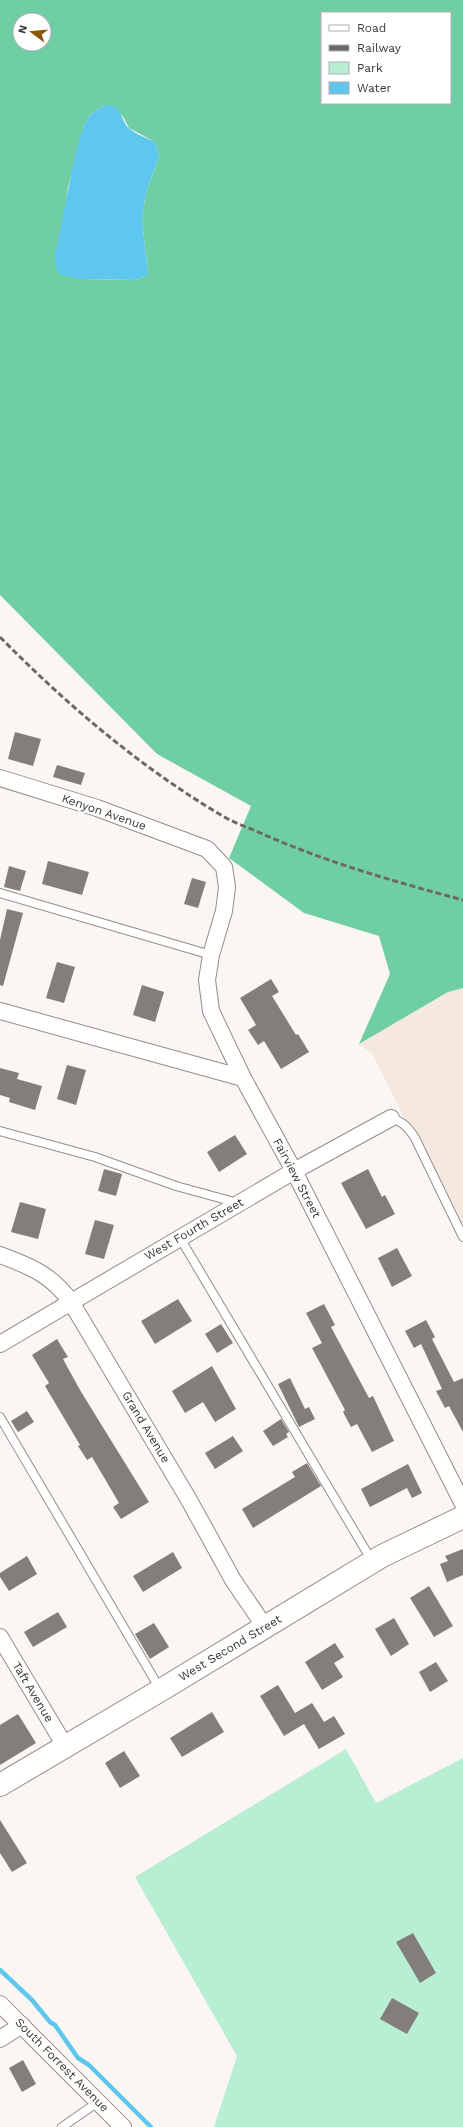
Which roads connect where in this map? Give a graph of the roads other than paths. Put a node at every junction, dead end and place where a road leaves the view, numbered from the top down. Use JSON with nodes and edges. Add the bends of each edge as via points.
{"nodes":[{"id":1,"x":0,"y":778,"type":"edge"},
{"id":2,"x":207,"y":849,"type":"joint"},
{"id":3,"x":0,"y":893,"type":"edge"},
{"id":4,"x":211,"y":955,"type":"junction"},
{"id":5,"x":0,"y":1011,"type":"edge"},
{"id":6,"x":243,"y":1078,"type":"junction"},
{"id":7,"x":391,"y":1118,"type":"joint"},
{"id":8,"x":0,"y":1130,"type":"edge"},
{"id":9,"x":294,"y":1171,"type":"junction"},
{"id":10,"x":239,"y":1204,"type":"junction"},
{"id":11,"x":463,"y":1237,"type":"edge"},
{"id":12,"x":180,"y":1238,"type":"junction"},
{"id":13,"x":0,"y":1255,"type":"edge"},
{"id":14,"x":71,"y":1302,"type":"junction"},
{"id":15,"x":0,"y":1344,"type":"edge"},
{"id":16,"x":0,"y":1417,"type":"edge"},
{"id":17,"x":463,"y":1504,"type":"edge"},
{"id":18,"x":463,"y":1517,"type":"edge"},
{"id":19,"x":373,"y":1562,"type":"junction"},
{"id":20,"x":265,"y":1627,"type":"junction"},
{"id":21,"x":0,"y":1637,"type":"edge"},
{"id":22,"x":161,"y":1690,"type":"junction"},
{"id":23,"x":65,"y":1746,"type":"junction"},
{"id":24,"x":0,"y":1785,"type":"edge"},
{"id":25,"x":0,"y":2004,"type":"edge"},
{"id":26,"x":22,"y":2025,"type":"junction"},
{"id":27,"x":0,"y":2039,"type":"edge"},
{"id":28,"x":98,"y":2102,"type":"junction"},
{"id":29,"x":62,"y":2127,"type":"edge"},
{"id":30,"x":123,"y":2127,"type":"edge"}],
"edges":[{"from":1,"to":2,"type":"street","name":"Kenyon Avenue","via":[[96,808]]},
{"from":2,"to":4,"type":"street","name":"Fairview Street","via":[[224,867],[228,887]]},
{"from":3,"to":4,"type":"lane"},
{"from":4,"to":6,"type":"street","name":"Fairview Street","via":[[207,980],[211,1011]]},
{"from":5,"to":6,"type":"street"},
{"from":6,"to":9,"type":"street","name":"Fairview Street"},
{"from":7,"to":9,"type":"street","name":"West Fourth Street"},
{"from":7,"to":11,"type":"lane","via":[[409,1128]]},
{"from":8,"to":10,"type":"lane","via":[[95,1157],[176,1186]]},
{"from":9,"to":10,"type":"street","name":"West Fourth Street"},
{"from":9,"to":17,"type":"street","name":"Fairview Street"},
{"from":10,"to":12,"type":"street","name":"West Fourth Street"},
{"from":12,"to":14,"type":"street","name":"West Fourth Street"},
{"from":12,"to":19,"type":"lane"},
{"from":13,"to":14,"type":"street","name":"Grand Avenue","via":[[30,1265],[51,1280]]},
{"from":14,"to":15,"type":"street","name":"West Fourth Street"},
{"from":14,"to":20,"type":"street","name":"Grand Avenue","via":[[189,1500],[233,1580]]},
{"from":16,"to":22,"type":"lane"},
{"from":18,"to":19,"type":"main road","name":"West Second Street"},
{"from":19,"to":20,"type":"main road","name":"West Second Street"},
{"from":20,"to":22,"type":"main road","name":"West Second Street"},
{"from":21,"to":23,"type":"street","name":"Taft Avenue"},
{"from":22,"to":23,"type":"main road","name":"West Second Street"},
{"from":23,"to":24,"type":"main road","name":"West Second Street"},
{"from":25,"to":26,"type":"street","name":"South Forrest Avenue"},
{"from":26,"to":27,"type":"street"},
{"from":26,"to":28,"type":"street","name":"South Forrest Avenue"},
{"from":28,"to":29,"type":"lane"},
{"from":28,"to":30,"type":"street","name":"South Forrest Avenue"}]}
